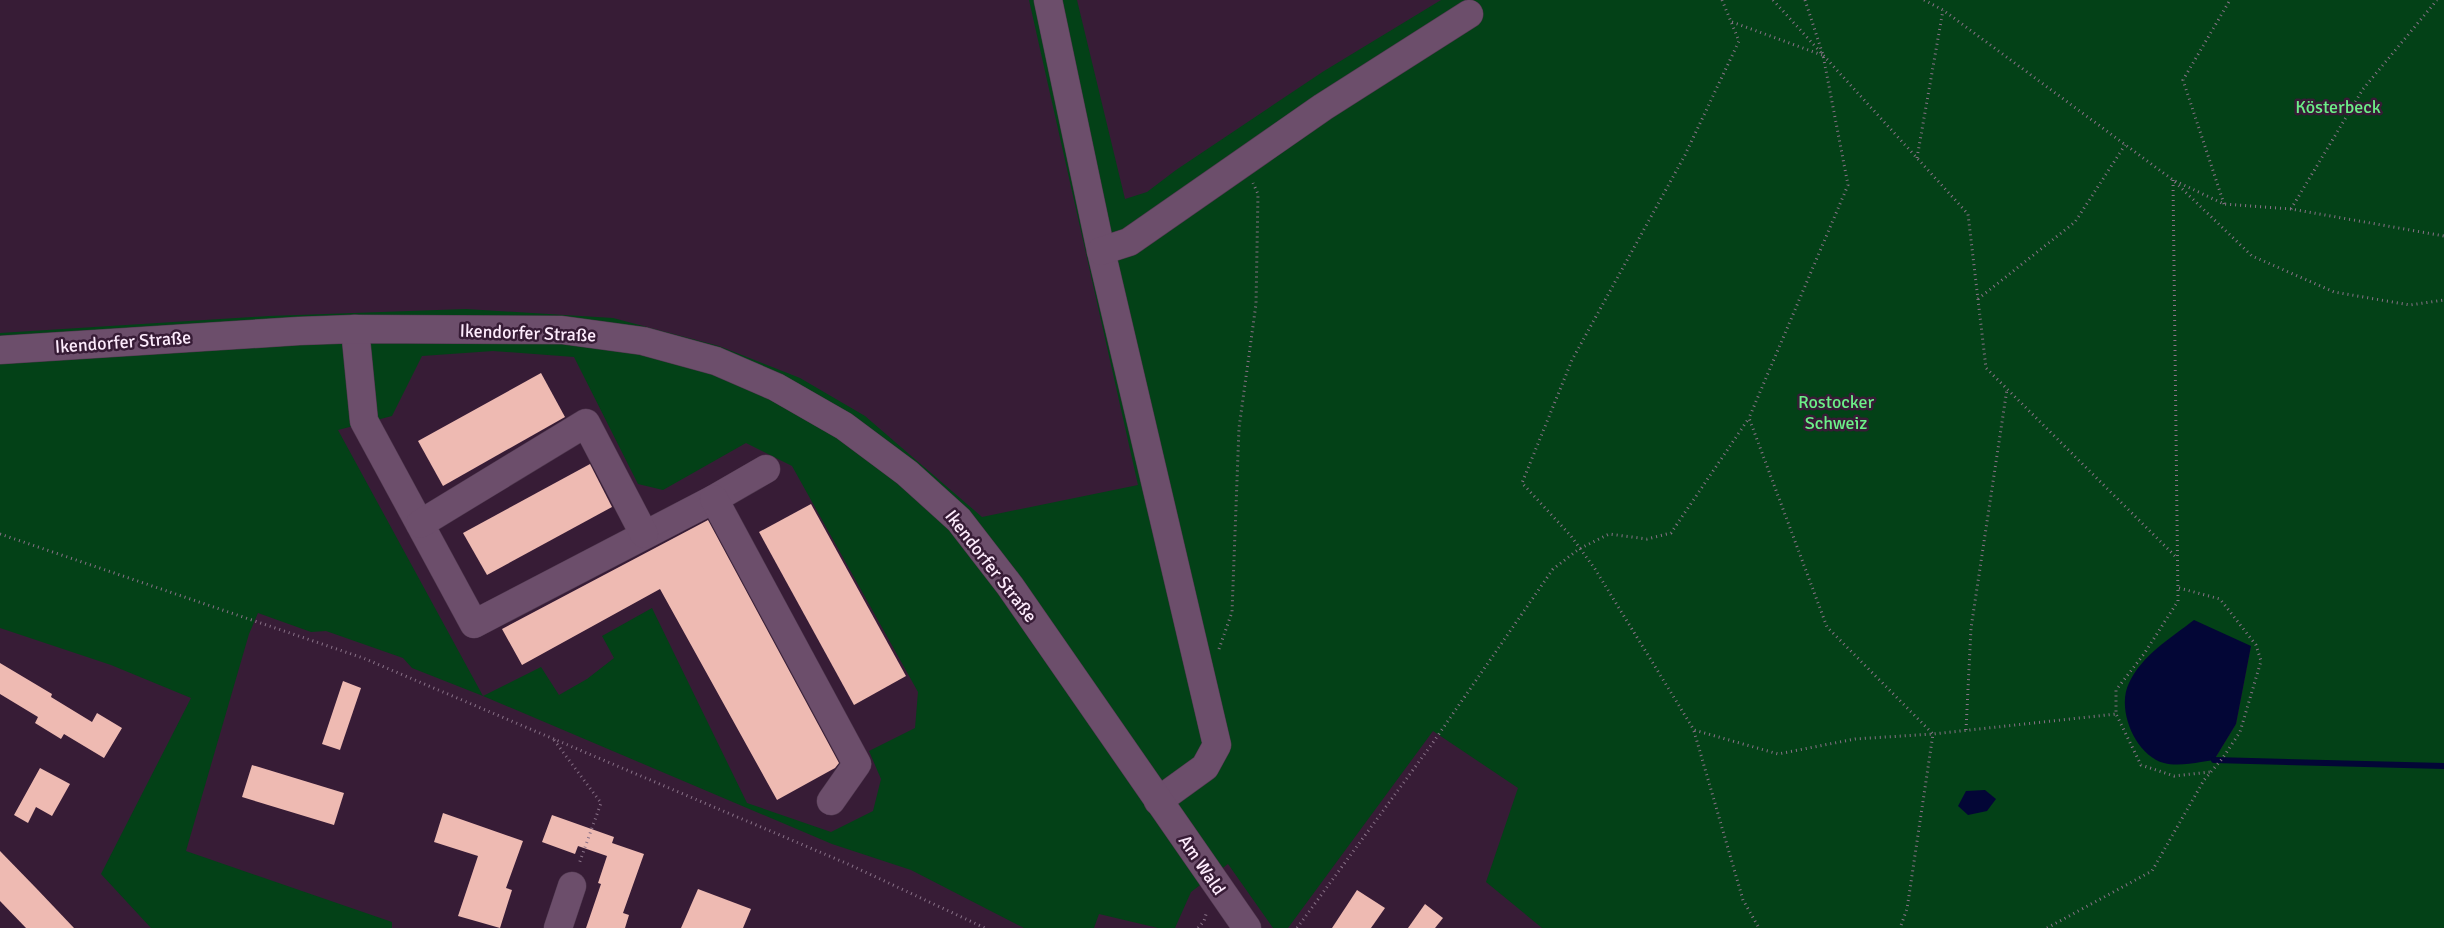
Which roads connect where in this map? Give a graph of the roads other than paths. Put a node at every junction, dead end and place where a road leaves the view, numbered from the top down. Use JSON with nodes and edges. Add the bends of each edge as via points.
{"nodes":[{"id":1,"x":1048,"y":0,"type":"edge"},
{"id":2,"x":1469,"y":14,"type":"dead end"},
{"id":3,"x":1101,"y":251,"type":"junction"},
{"id":4,"x":355,"y":329,"type":"junction"},
{"id":5,"x":0,"y":350,"type":"edge"},
{"id":6,"x":766,"y":469,"type":"dead end"},
{"id":7,"x":714,"y":498,"type":"junction"},
{"id":8,"x":420,"y":524,"type":"junction"},
{"id":9,"x":644,"y":534,"type":"junction"},
{"id":10,"x":831,"y":801,"type":"dead end"},
{"id":11,"x":1158,"y":801,"type":"junction"},
{"id":12,"x":572,"y":886,"type":"road end"},
{"id":13,"x":1237,"y":924,"type":"edge"},
{"id":14,"x":558,"y":928,"type":"edge"}],
"edges":[{"from":1,"to":3,"type":"street"},
{"from":2,"to":3,"type":"street","via":[[1323,106],[1129,242]]},
{"from":3,"to":11,"type":"street","via":[[1217,745],[1205,767]]},
{"from":4,"to":5,"type":"street","name":"Ikendorfer Straße"},
{"from":4,"to":8,"type":"street","via":[[364,421]]},
{"from":4,"to":11,"type":"street","name":"Ikendorfer Straße","via":[[562,330],[643,341],[716,362],[776,387],[836,421],[907,473],[959,520],[1010,586]]},
{"from":6,"to":7,"type":"street"},
{"from":7,"to":9,"type":"street"},
{"from":7,"to":10,"type":"street","via":[[857,764]]},
{"from":8,"to":9,"type":"street","via":[[474,624]]},
{"from":8,"to":9,"type":"street","via":[[586,423]]},
{"from":11,"to":13,"type":"street","name":"Am Wald"},
{"from":12,"to":14,"type":"street"}]}
